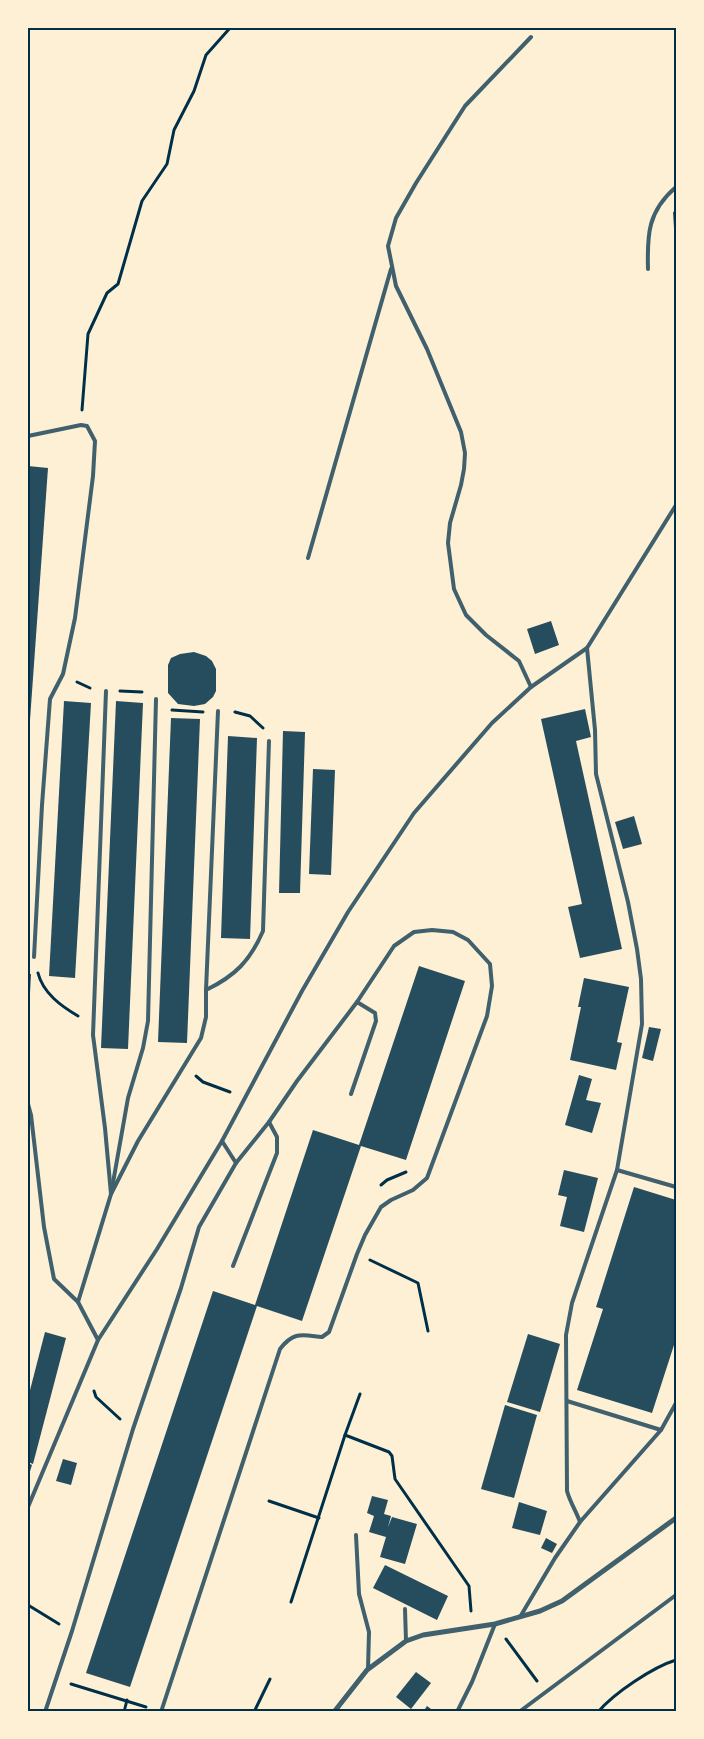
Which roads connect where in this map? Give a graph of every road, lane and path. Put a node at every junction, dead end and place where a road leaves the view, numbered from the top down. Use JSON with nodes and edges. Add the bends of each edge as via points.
{"nodes":[{"id":1,"x":230,"y":28,"type":"edge"},
{"id":2,"x":531,"y":37,"type":"dead end"},
{"id":3,"x":676,"y":187,"type":"edge"},
{"id":4,"x":392,"y":267,"type":"junction"},
{"id":5,"x":648,"y":269,"type":"dead end"},
{"id":6,"x":81,"y":424,"type":"junction"},
{"id":7,"x":28,"y":436,"type":"edge"},
{"id":8,"x":676,"y":505,"type":"edge"},
{"id":9,"x":308,"y":558,"type":"dead end"},
{"id":10,"x":587,"y":648,"type":"junction"},
{"id":11,"x":532,"y":687,"type":"junction"},
{"id":12,"x":106,"y":691,"type":"dead end"},
{"id":13,"x":156,"y":699,"type":"dead end"},
{"id":14,"x":218,"y":711,"type":"dead end"},
{"id":15,"x":269,"y":742,"type":"dead end"},
{"id":16,"x":34,"y":957,"type":"joint"},
{"id":17,"x":206,"y":990,"type":"junction"},
{"id":18,"x":357,"y":1002,"type":"junction"},
{"id":19,"x":93,"y":1024,"type":"junction"},
{"id":20,"x":184,"y":1066,"type":"junction"},
{"id":21,"x":351,"y":1094,"type":"dead end"},
{"id":22,"x":246,"y":1098,"type":"junction"},
{"id":23,"x":28,"y":1104,"type":"edge"},
{"id":24,"x":269,"y":1122,"type":"junction"},
{"id":25,"x":222,"y":1141,"type":"junction"},
{"id":26,"x":236,"y":1163,"type":"junction"},
{"id":27,"x":617,"y":1170,"type":"junction"},
{"id":28,"x":676,"y":1187,"type":"edge"},
{"id":29,"x":111,"y":1194,"type":"junction"},
{"id":30,"x":357,"y":1254,"type":"junction"},
{"id":31,"x":233,"y":1266,"type":"dead end"},
{"id":32,"x":78,"y":1302,"type":"junction"},
{"id":33,"x":428,"y":1331,"type":"dead end"},
{"id":34,"x":98,"y":1340,"type":"junction"},
{"id":35,"x":84,"y":1373,"type":"junction"},
{"id":36,"x":360,"y":1394,"type":"dead end"},
{"id":37,"x":567,"y":1401,"type":"junction"},
{"id":38,"x":676,"y":1403,"type":"edge"},
{"id":39,"x":133,"y":1428,"type":"junction"},
{"id":40,"x":661,"y":1430,"type":"junction"},
{"id":41,"x":345,"y":1435,"type":"junction"},
{"id":42,"x":269,"y":1501,"type":"dead end"},
{"id":43,"x":28,"y":1508,"type":"edge"},
{"id":44,"x":319,"y":1518,"type":"junction"},
{"id":45,"x":676,"y":1518,"type":"edge"},
{"id":46,"x":580,"y":1522,"type":"junction"},
{"id":47,"x":356,"y":1536,"type":"dead end"},
{"id":48,"x":676,"y":1595,"type":"edge"},
{"id":49,"x":291,"y":1602,"type":"dead end"},
{"id":50,"x":28,"y":1605,"type":"edge"},
{"id":51,"x":405,"y":1609,"type":"dead end"},
{"id":52,"x":520,"y":1617,"type":"junction"},
{"id":53,"x":495,"y":1624,"type":"junction"},
{"id":54,"x":471,"y":1627,"type":"junction"},
{"id":55,"x":72,"y":1631,"type":"junction"},
{"id":56,"x":406,"y":1641,"type":"junction"},
{"id":57,"x":522,"y":1660,"type":"dead end"},
{"id":58,"x":676,"y":1660,"type":"edge"},
{"id":59,"x":368,"y":1670,"type":"junction"},
{"id":60,"x":270,"y":1679,"type":"dead end"},
{"id":61,"x":54,"y":1680,"type":"junction"},
{"id":62,"x":127,"y":1700,"type":"junction"},
{"id":63,"x":153,"y":1709,"type":"dead end"},
{"id":64,"x":45,"y":1712,"type":"edge"},
{"id":65,"x":124,"y":1712,"type":"edge"},
{"id":66,"x":161,"y":1712,"type":"edge"},
{"id":67,"x":254,"y":1712,"type":"edge"},
{"id":68,"x":334,"y":1712,"type":"edge"},
{"id":69,"x":457,"y":1712,"type":"edge"},
{"id":70,"x":519,"y":1712,"type":"edge"},
{"id":71,"x":598,"y":1712,"type":"edge"}],
"edges":[{"from":1,"to":6,"type":"path","via":[[206,55],[194,91],[174,130],[167,164],[142,200],[118,284],[107,293],[88,334]]},
{"from":2,"to":4,"type":"lane","via":[[465,106],[416,183],[396,218],[388,246]]},
{"from":3,"to":5,"type":"lane","via":[[663,198],[653,217]]},
{"from":4,"to":9,"type":"lane"},
{"from":4,"to":11,"type":"lane","via":[[396,286],[427,349],[461,432],[464,469],[448,543],[454,589],[466,615],[519,661]]},
{"from":6,"to":7,"type":"lane"},
{"from":6,"to":16,"type":"lane","via":[[87,426],[95,441],[93,476],[75,618],[62,674],[50,699]]},
{"from":8,"to":10,"type":"lane"},
{"from":10,"to":11,"type":"lane"},
{"from":10,"to":27,"type":"lane","via":[[596,774],[628,902],[641,979],[642,1024]]},
{"from":11,"to":22,"type":"lane","via":[[492,723],[414,813],[348,912]]},
{"from":12,"to":19,"type":"lane"},
{"from":13,"to":29,"type":"lane","via":[[148,1021],[128,1098]]},
{"from":14,"to":17,"type":"lane"},
{"from":15,"to":17,"type":"lane","via":[[263,931],[249,959],[231,976]]},
{"from":16,"to":19,"type":"path","via":[[40,979],[50,995],[66,1009]]},
{"from":17,"to":20,"type":"lane","via":[[206,1017],[201,1038]]},
{"from":18,"to":21,"type":"lane","via":[[375,1013],[376,1021]]},
{"from":18,"to":24,"type":"lane"},
{"from":18,"to":30,"type":"lane","via":[[394,946],[414,932],[453,932],[468,940],[490,964],[492,986],[487,1016],[427,1178],[413,1190],[381,1207]]},
{"from":19,"to":29,"type":"lane"},
{"from":20,"to":22,"type":"path","via":[[203,1082]]},
{"from":20,"to":29,"type":"lane","via":[[138,1141]]},
{"from":22,"to":25,"type":"lane"},
{"from":23,"to":32,"type":"lane","via":[[54,1279]]},
{"from":24,"to":26,"type":"lane"},
{"from":24,"to":31,"type":"lane","via":[[277,1136],[277,1153]]},
{"from":25,"to":26,"type":"lane"},
{"from":25,"to":34,"type":"lane"},
{"from":26,"to":39,"type":"lane","via":[[199,1227]]},
{"from":27,"to":28,"type":"lane"},
{"from":27,"to":37,"type":"lane","via":[[572,1303],[566,1335]]},
{"from":29,"to":32,"type":"lane"},
{"from":30,"to":33,"type":"path","via":[[418,1283]]},
{"from":30,"to":66,"type":"lane","via":[[329,1332],[322,1337],[298,1334],[280,1349]]},
{"from":32,"to":34,"type":"lane"},
{"from":34,"to":35,"type":"lane"},
{"from":35,"to":39,"type":"path","via":[[96,1397]]},
{"from":35,"to":43,"type":"lane"},
{"from":36,"to":41,"type":"path"},
{"from":37,"to":40,"type":"lane"},
{"from":37,"to":46,"type":"lane","via":[[567,1491]]},
{"from":38,"to":40,"type":"lane"},
{"from":39,"to":55,"type":"lane"},
{"from":40,"to":46,"type":"lane"},
{"from":41,"to":44,"type":"path"},
{"from":41,"to":54,"type":"path","via":[[392,1456],[395,1479],[469,1586]]},
{"from":42,"to":44,"type":"path"},
{"from":44,"to":49,"type":"path"},
{"from":45,"to":52,"type":"street","via":[[562,1601]]},
{"from":46,"to":52,"type":"lane"},
{"from":47,"to":59,"type":"lane","via":[[359,1594],[369,1632]]},
{"from":48,"to":70,"type":"lane"},
{"from":50,"to":55,"type":"path"},
{"from":51,"to":56,"type":"lane"},
{"from":52,"to":53,"type":"street"},
{"from":53,"to":54,"type":"street"},
{"from":53,"to":57,"type":"path"},
{"from":53,"to":69,"type":"lane"},
{"from":54,"to":56,"type":"street"},
{"from":55,"to":61,"type":"lane"},
{"from":56,"to":59,"type":"street"},
{"from":58,"to":71,"type":"path","via":[[623,1690]]},
{"from":59,"to":68,"type":"street"},
{"from":60,"to":67,"type":"path"},
{"from":61,"to":62,"type":"path"},
{"from":61,"to":64,"type":"lane"},
{"from":62,"to":63,"type":"path"},
{"from":62,"to":65,"type":"path"}]}
